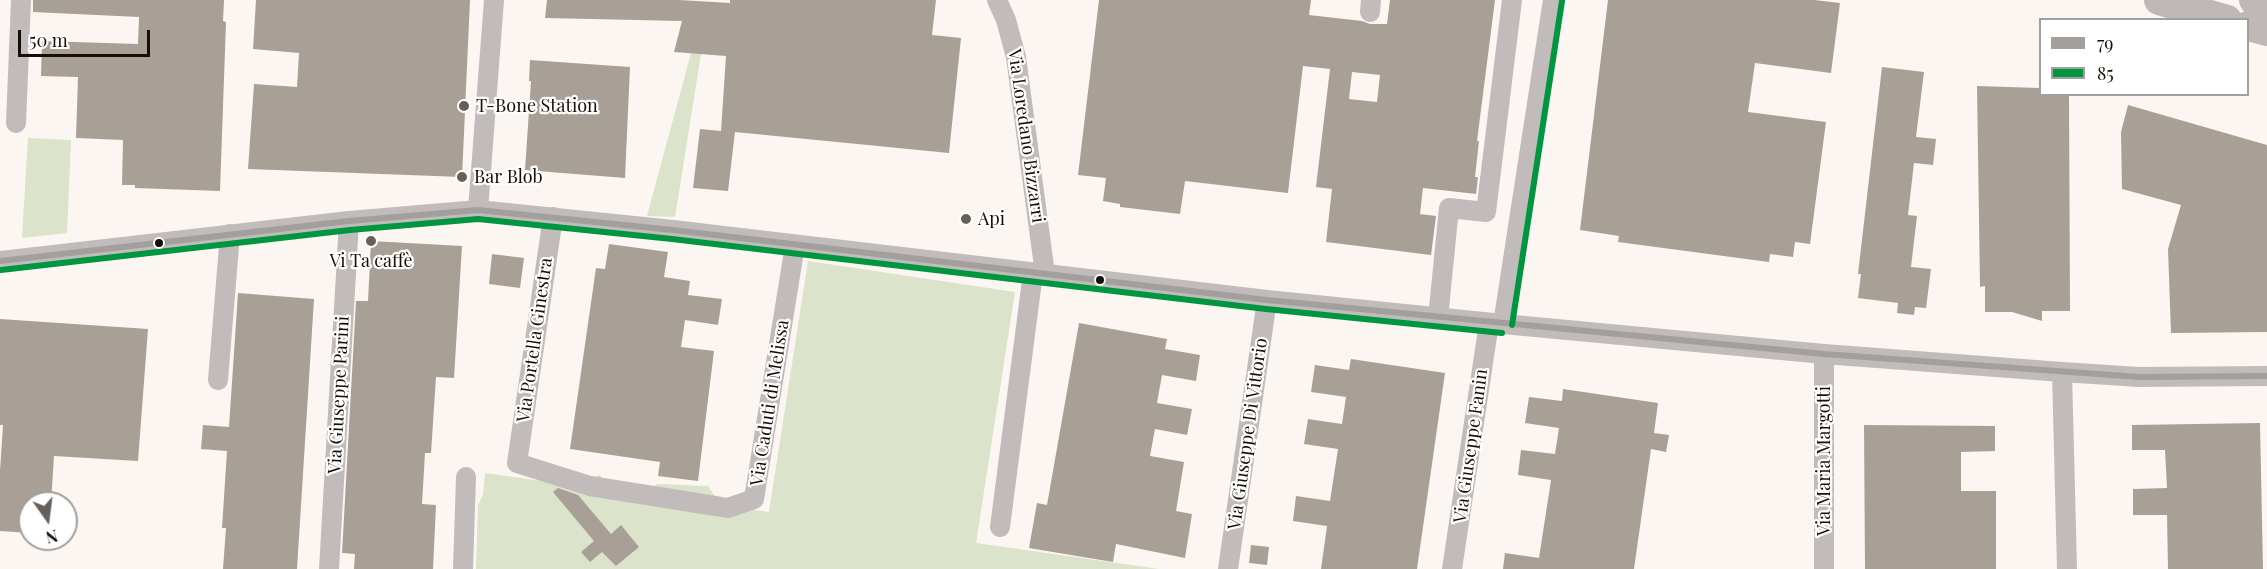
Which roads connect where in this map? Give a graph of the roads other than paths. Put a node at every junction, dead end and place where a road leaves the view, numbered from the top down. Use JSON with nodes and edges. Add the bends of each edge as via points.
{"nodes":[{"id":1,"x":21,"y":0,"type":"edge"},
{"id":2,"x":494,"y":0,"type":"edge"},
{"id":3,"x":997,"y":0,"type":"edge"},
{"id":4,"x":1512,"y":0,"type":"edge"},
{"id":5,"x":1553,"y":0,"type":"edge"},
{"id":6,"x":2159,"y":0,"type":"edge"},
{"id":7,"x":2254,"y":0,"type":"edge"},
{"id":8,"x":2267,"y":4,"type":"edge"},
{"id":9,"x":2220,"y":18,"type":"edge"},
{"id":10,"x":2249,"y":26,"type":"edge"},
{"id":11,"x":2267,"y":31,"type":"edge"},
{"id":12,"x":16,"y":123,"type":"dead end"},
{"id":13,"x":478,"y":210,"type":"junction"},
{"id":14,"x":553,"y":217,"type":"junction"},
{"id":15,"x":349,"y":220,"type":"junction"},
{"id":16,"x":230,"y":234,"type":"junction"},
{"id":17,"x":795,"y":245,"type":"junction"},
{"id":18,"x":0,"y":261,"type":"edge"},
{"id":19,"x":1039,"y":274,"type":"junction"},
{"id":20,"x":1268,"y":300,"type":"junction"},
{"id":21,"x":1438,"y":318,"type":"junction"},
{"id":22,"x":1496,"y":324,"type":"junction"},
{"id":23,"x":1824,"y":354,"type":"junction"},
{"id":24,"x":2062,"y":372,"type":"junction"},
{"id":25,"x":2267,"y":376,"type":"edge"},
{"id":26,"x":218,"y":380,"type":"dead end"},
{"id":27,"x":517,"y":463,"type":"joint"},
{"id":28,"x":466,"y":477,"type":"dead end"},
{"id":29,"x":1000,"y":527,"type":"dead end"},
{"id":30,"x":329,"y":569,"type":"edge"},
{"id":31,"x":463,"y":569,"type":"edge"},
{"id":32,"x":1228,"y":569,"type":"edge"},
{"id":33,"x":1452,"y":569,"type":"edge"},
{"id":34,"x":1824,"y":569,"type":"edge"},
{"id":35,"x":2067,"y":569,"type":"edge"}],
"edges":[{"from":1,"to":12,"type":"street"},
{"from":2,"to":13,"type":"street"},
{"from":3,"to":19,"type":"street","name":"Via Loredano Bizzarri","via":[[1016,57]]},
{"from":4,"to":21,"type":"street","via":[[1486,212],[1449,208]]},
{"from":5,"to":22,"type":"street","name":"Via Giuseppe Fanin"},
{"from":6,"to":9,"type":"highway"},
{"from":7,"to":8,"type":"highway"},
{"from":10,"to":11,"type":"highway"},
{"from":13,"to":14,"type":"street"},
{"from":13,"to":15,"type":"street"},
{"from":14,"to":17,"type":"street"},
{"from":14,"to":27,"type":"street","name":"Via Portella Ginestra"},
{"from":15,"to":16,"type":"street"},
{"from":15,"to":30,"type":"street","name":"Via Giuseppe Parini"},
{"from":16,"to":18,"type":"street"},
{"from":16,"to":26,"type":"street"},
{"from":17,"to":19,"type":"street"},
{"from":17,"to":27,"type":"street","name":"Via Caduti di Melissa","via":[[754,499],[728,508],[590,486]]},
{"from":19,"to":20,"type":"street"},
{"from":19,"to":29,"type":"street","name":"Via Loredano Bizzarri"},
{"from":20,"to":21,"type":"street"},
{"from":20,"to":32,"type":"street","name":"Via Giuseppe Di Vittorio"},
{"from":21,"to":22,"type":"street"},
{"from":22,"to":23,"type":"street"},
{"from":22,"to":33,"type":"street","name":"Via Giuseppe Fanin"},
{"from":23,"to":24,"type":"street"},
{"from":23,"to":34,"type":"street","name":"Via Maria Margotti"},
{"from":24,"to":25,"type":"street","via":[[2139,377]]},
{"from":24,"to":35,"type":"street"},
{"from":28,"to":31,"type":"street"}]}
